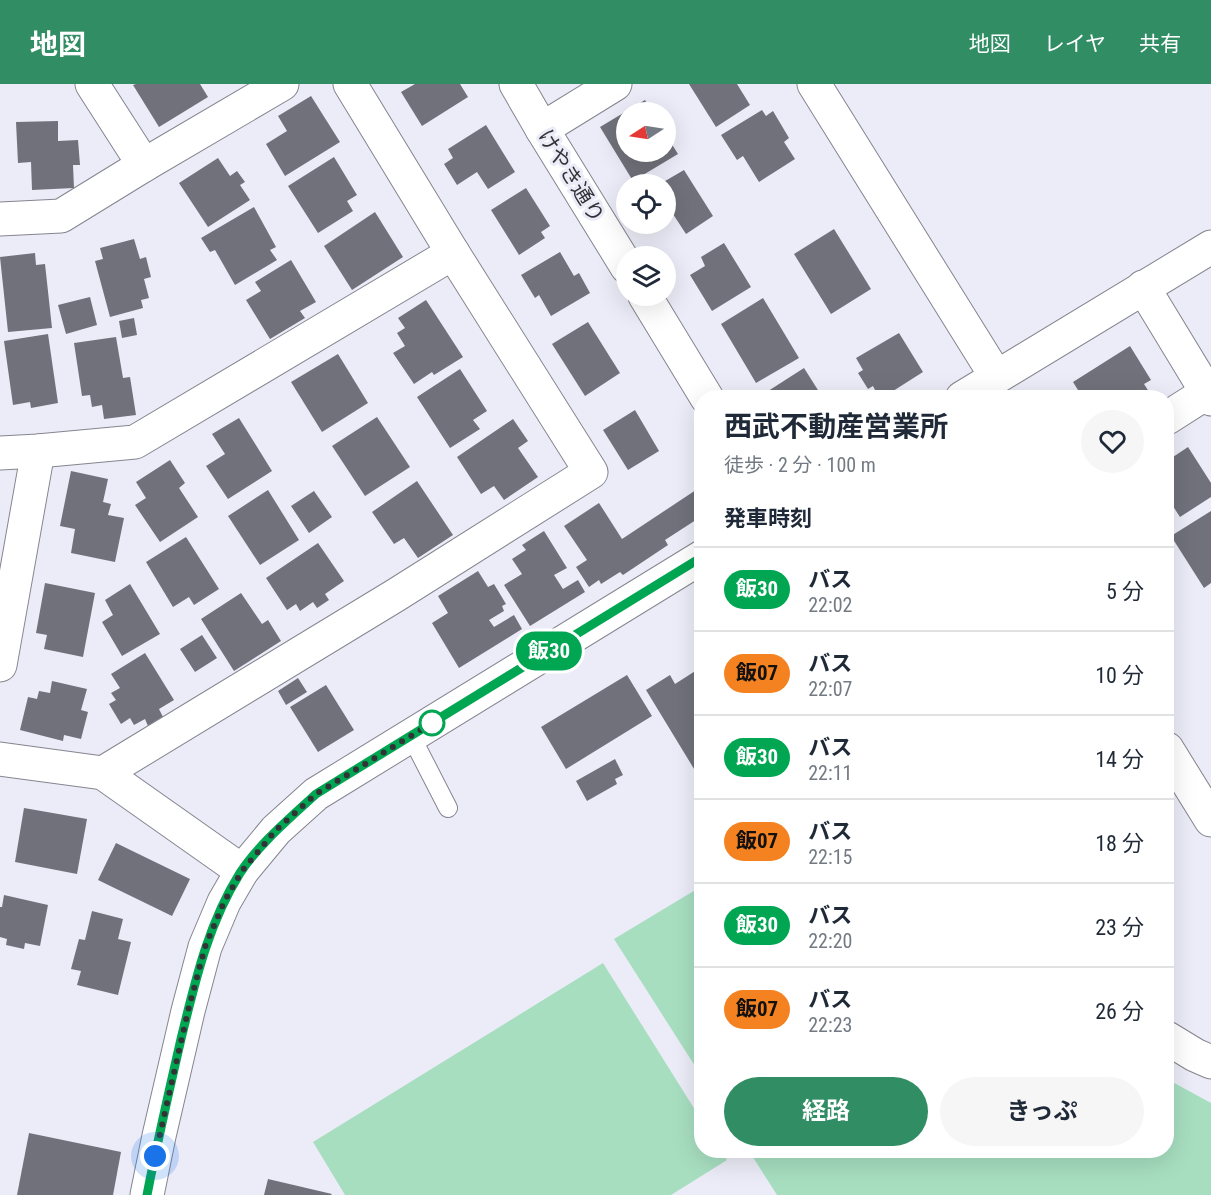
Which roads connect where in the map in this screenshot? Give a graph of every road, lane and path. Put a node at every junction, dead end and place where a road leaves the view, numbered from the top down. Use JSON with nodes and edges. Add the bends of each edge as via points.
{"nodes":[{"id":1,"x":92,"y":84,"type":"edge"},
{"id":2,"x":282,"y":84,"type":"edge"},
{"id":3,"x":350,"y":84,"type":"edge"},
{"id":4,"x":516,"y":84,"type":"edge"},
{"id":5,"x":615,"y":84,"type":"edge"},
{"id":6,"x":814,"y":84,"type":"edge"},
{"id":7,"x":542,"y":129,"type":"junction"},
{"id":8,"x":144,"y":165,"type":"junction"},
{"id":9,"x":0,"y":219,"type":"edge"},
{"id":10,"x":1211,"y":247,"type":"edge"},
{"id":11,"x":616,"y":249,"type":"edge"},
{"id":12,"x":453,"y":253,"type":"junction"},
{"id":13,"x":1143,"y":287,"type":"junction"},
{"id":14,"x":651,"y":306,"type":"edge"},
{"id":15,"x":996,"y":376,"type":"junction"},
{"id":16,"x":702,"y":390,"type":"edge"},
{"id":17,"x":974,"y":390,"type":"edge"},
{"id":18,"x":1210,"y":393,"type":"edge"},
{"id":19,"x":1174,"y":414,"type":"edge"},
{"id":20,"x":38,"y":452,"type":"junction"},
{"id":21,"x":0,"y":453,"type":"edge"},
{"id":22,"x":694,"y":562,"type":"edge"},
{"id":23,"x":0,"y":665,"type":"edge"},
{"id":24,"x":411,"y":736,"type":"junction"},
{"id":25,"x":0,"y":759,"type":"edge"},
{"id":26,"x":1174,"y":760,"type":"edge"},
{"id":27,"x":103,"y":773,"type":"junction"},
{"id":28,"x":448,"y":808,"type":"dead end"},
{"id":29,"x":1211,"y":820,"type":"edge"},
{"id":30,"x":242,"y":871,"type":"junction"},
{"id":31,"x":1174,"y":1042,"type":"edge"},
{"id":32,"x":1211,"y":1062,"type":"edge"},
{"id":33,"x":147,"y":1195,"type":"edge"}],
"edges":[{"from":1,"to":8,"type":"street"},
{"from":2,"to":8,"type":"street"},
{"from":3,"to":12,"type":"street"},
{"from":4,"to":7,"type":"street","name":"けやき通り"},
{"from":5,"to":7,"type":"street"},
{"from":6,"to":15,"type":"street"},
{"from":7,"to":11,"type":"street","name":"けやき通り"},
{"from":8,"to":9,"type":"street","via":[[61,216]]},
{"from":10,"to":13,"type":"street"},
{"from":12,"to":20,"type":"street","via":[[135,442]]},
{"from":12,"to":27,"type":"street","via":[[591,472]]},
{"from":13,"to":15,"type":"street"},
{"from":13,"to":18,"type":"street"},
{"from":14,"to":16,"type":"street"},
{"from":15,"to":17,"type":"street"},
{"from":18,"to":19,"type":"street"},
{"from":20,"to":21,"type":"street"},
{"from":20,"to":23,"type":"street"},
{"from":22,"to":24,"type":"street"},
{"from":24,"to":28,"type":"lane"},
{"from":24,"to":30,"type":"street","via":[[316,794],[276,830]]},
{"from":25,"to":27,"type":"street"},
{"from":26,"to":29,"type":"street"},
{"from":27,"to":30,"type":"street"},
{"from":30,"to":33,"type":"street","via":[[205,947]]},
{"from":31,"to":32,"type":"street"}]}
